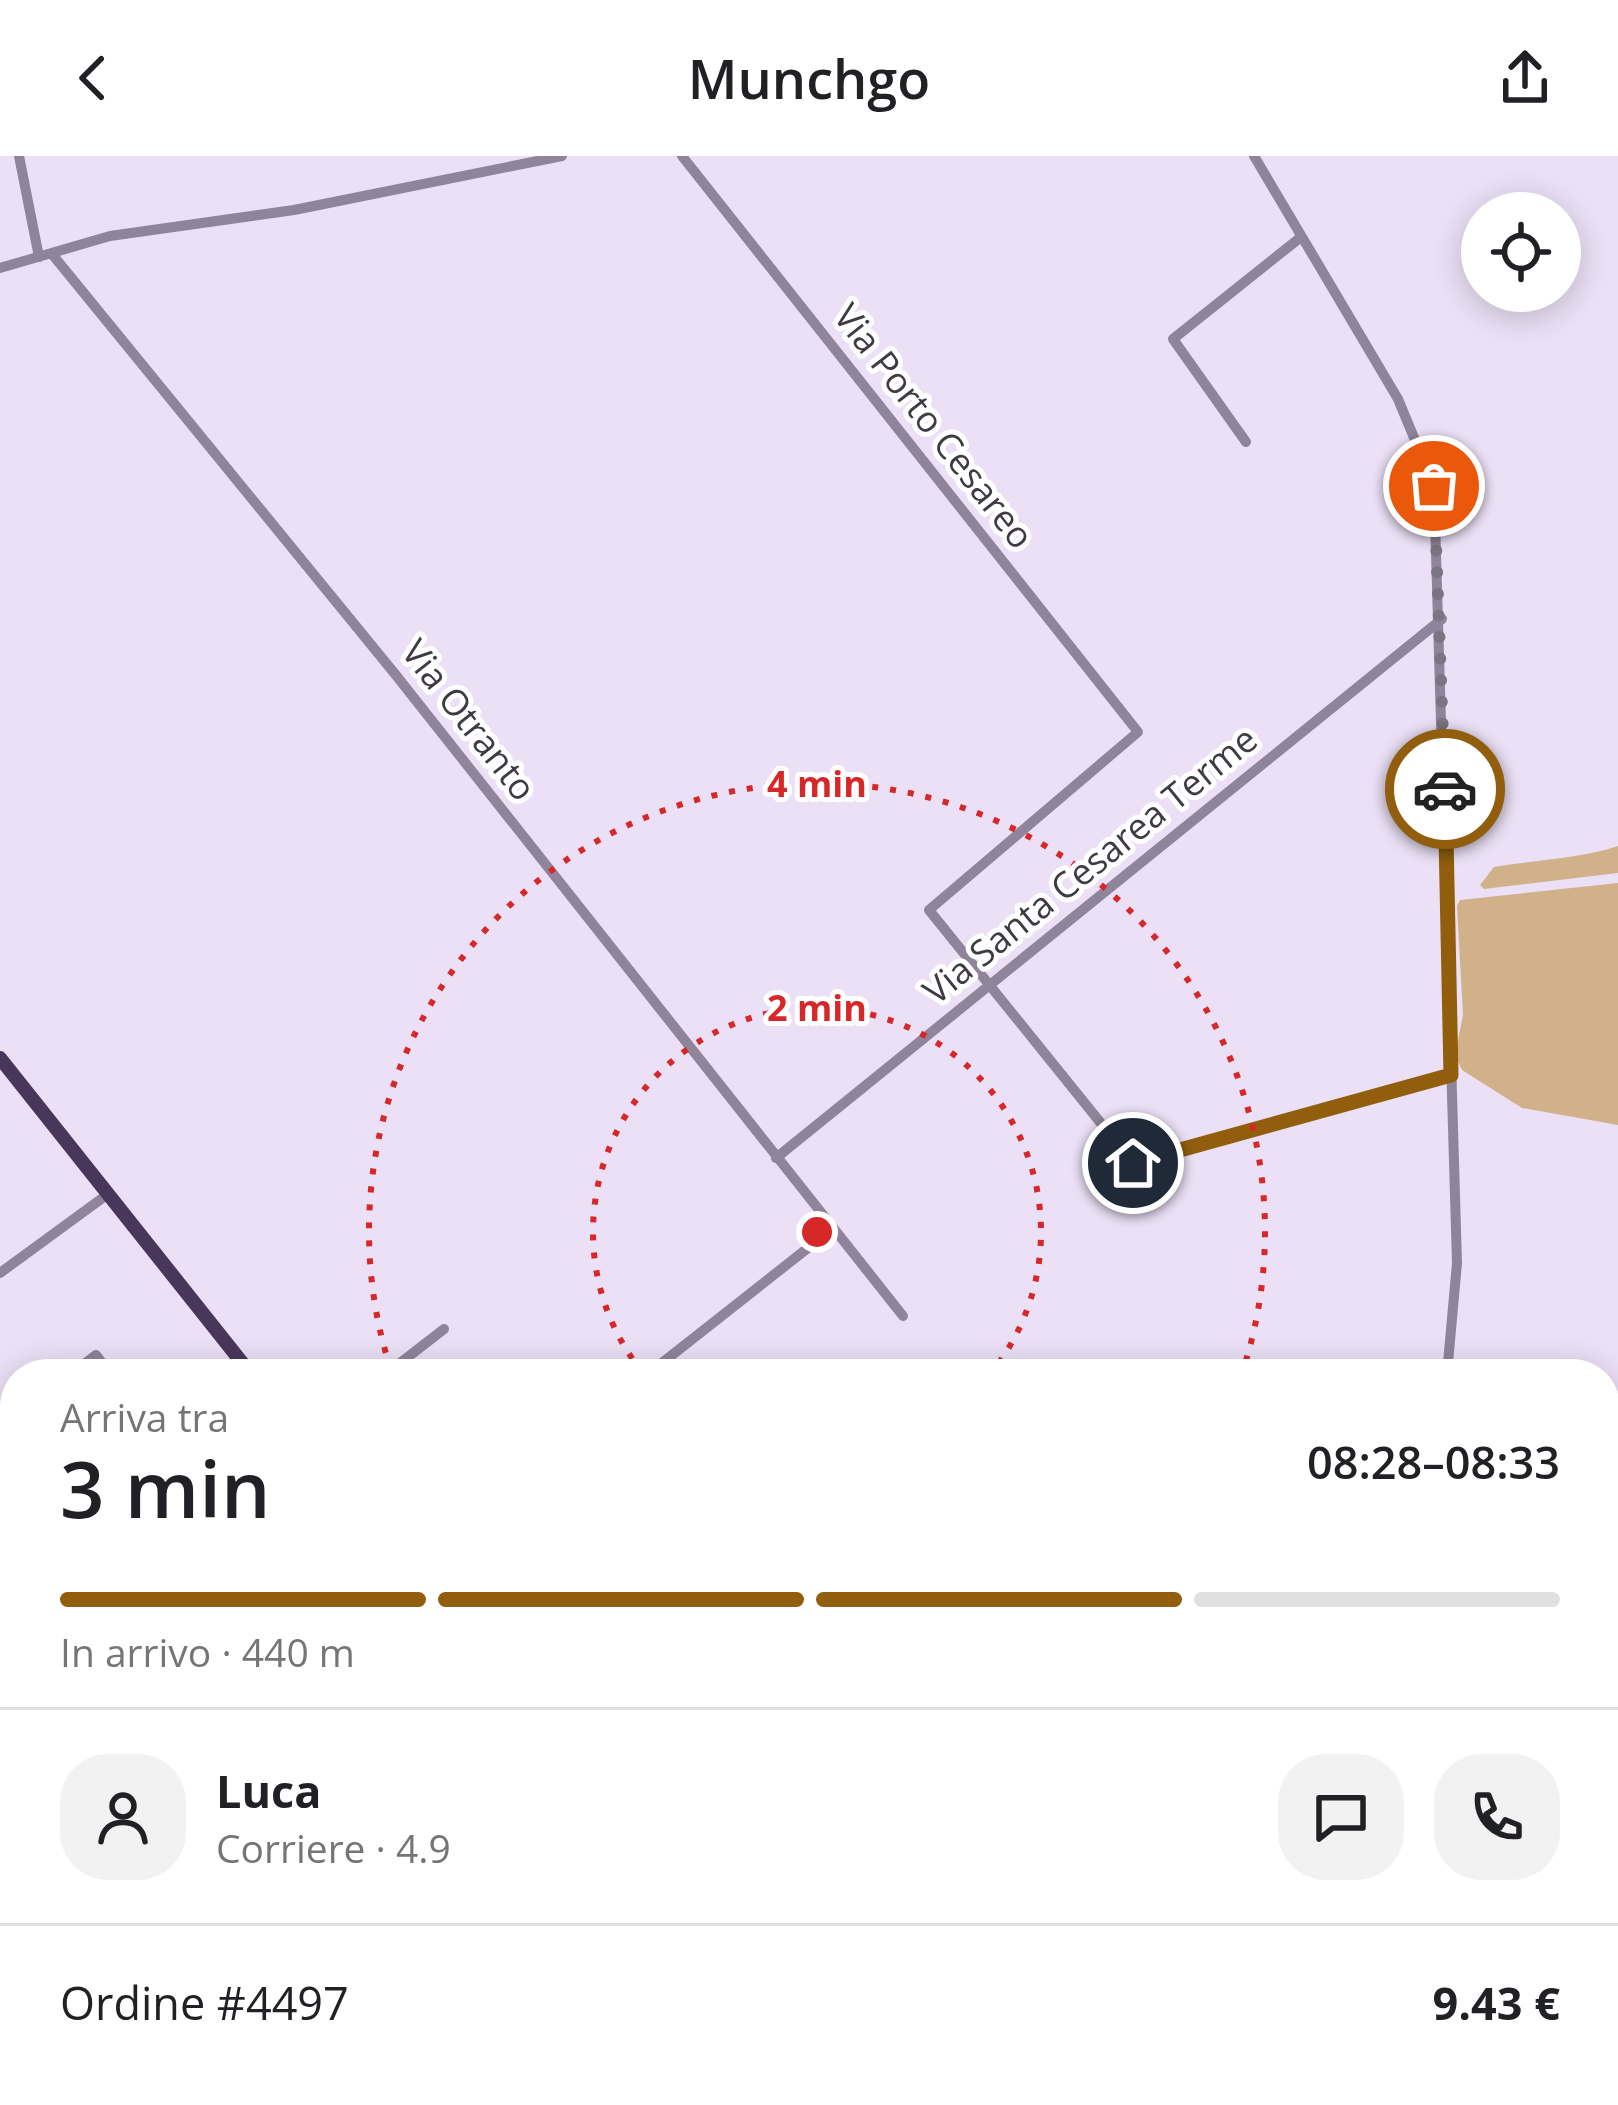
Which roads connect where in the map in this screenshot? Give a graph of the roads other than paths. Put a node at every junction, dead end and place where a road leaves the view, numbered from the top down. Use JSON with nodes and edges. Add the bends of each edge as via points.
{"nodes":[{"id":1,"x":20,"y":156,"type":"edge"},
{"id":2,"x":562,"y":156,"type":"edge"},
{"id":3,"x":682,"y":156,"type":"edge"},
{"id":4,"x":1254,"y":156,"type":"edge"},
{"id":5,"x":1301,"y":238,"type":"junction"},
{"id":6,"x":46,"y":255,"type":"junction"},
{"id":7,"x":0,"y":268,"type":"edge"},
{"id":8,"x":1246,"y":442,"type":"dead end"},
{"id":9,"x":1442,"y":619,"type":"junction"},
{"id":10,"x":988,"y":985,"type":"junction"},
{"id":11,"x":0,"y":1058,"type":"edge"},
{"id":12,"x":1451,"y":1075,"type":"junction"},
{"id":13,"x":776,"y":1158,"type":"junction"},
{"id":14,"x":108,"y":1194,"type":"junction"},
{"id":15,"x":832,"y":1229,"type":"junction"},
{"id":16,"x":0,"y":1273,"type":"edge"},
{"id":17,"x":903,"y":1316,"type":"dead end"},
{"id":18,"x":445,"y":1329,"type":"dead end"},
{"id":19,"x":239,"y":1359,"type":"edge"},
{"id":20,"x":406,"y":1359,"type":"edge"},
{"id":21,"x":667,"y":1359,"type":"edge"},
{"id":22,"x":1448,"y":1359,"type":"edge"}],
"edges":[{"from":1,"to":6,"type":"street"},
{"from":2,"to":6,"type":"street","via":[[315,207],[110,236]]},
{"from":3,"to":10,"type":"street","name":"Via Porto Cesareo","via":[[1138,732],[929,910]]},
{"from":4,"to":5,"type":"street"},
{"from":5,"to":8,"type":"street","via":[[1174,339]]},
{"from":5,"to":9,"type":"street","via":[[1418,440],[1436,502]]},
{"from":6,"to":7,"type":"street"},
{"from":6,"to":13,"type":"street","name":"Via Otranto","via":[[394,674]]},
{"from":9,"to":10,"type":"street","name":"Via Santa Cesarea Terme"},
{"from":9,"to":12,"type":"street"},
{"from":10,"to":12,"type":"street","via":[[1133,1163]]},
{"from":10,"to":13,"type":"street","name":"Via Santa Cesarea Terme"},
{"from":11,"to":14,"type":"main road"},
{"from":12,"to":22,"type":"street","via":[[1457,1263]]},
{"from":13,"to":15,"type":"street","name":"Via Otranto"},
{"from":14,"to":16,"type":"street"},
{"from":14,"to":19,"type":"main road"},
{"from":15,"to":17,"type":"street","name":"Via Otranto"},
{"from":15,"to":21,"type":"street"},
{"from":18,"to":20,"type":"street"}]}
